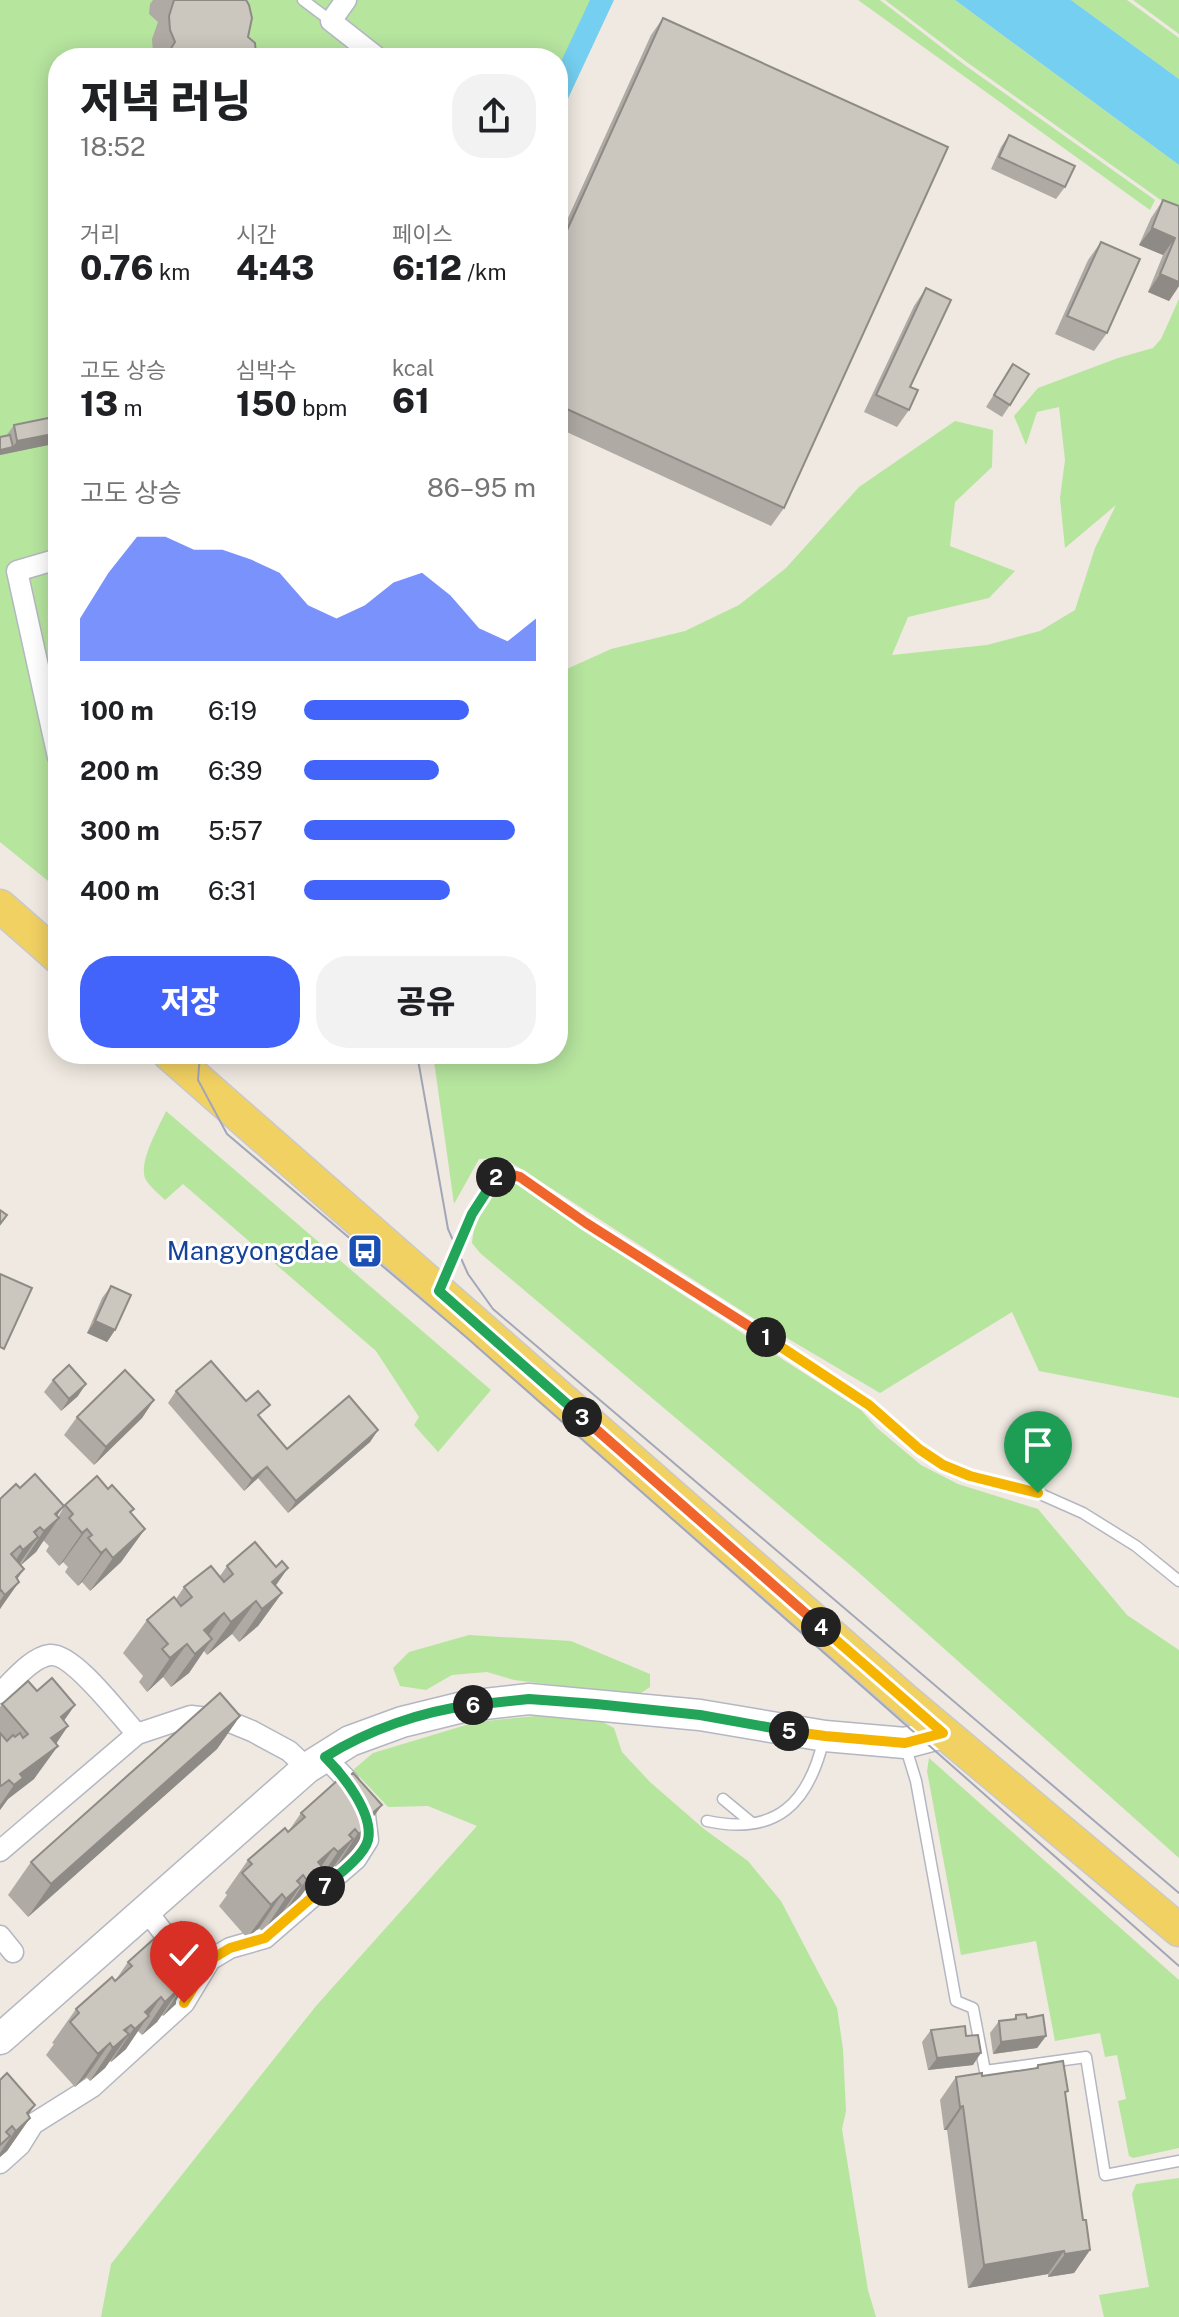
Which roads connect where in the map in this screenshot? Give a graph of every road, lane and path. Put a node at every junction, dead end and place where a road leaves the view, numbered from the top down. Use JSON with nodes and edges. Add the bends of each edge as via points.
{"nodes":[{"id":1,"x":303,"y":0,"type":"edge"},
{"id":2,"x":346,"y":0,"type":"edge"},
{"id":3,"x":331,"y":21,"type":"junction"},
{"id":4,"x":365,"y":48,"type":"edge"},
{"id":5,"x":48,"y":562,"type":"edge"},
{"id":6,"x":8,"y":573,"type":"edge"},
{"id":7,"x":48,"y":720,"type":"edge"},
{"id":8,"x":0,"y":906,"type":"edge"},
{"id":9,"x":48,"y":948,"type":"edge"},
{"id":10,"x":180,"y":1064,"type":"edge"},
{"id":11,"x":439,"y":1291,"type":"junction"},
{"id":12,"x":1179,"y":1581,"type":"edge"},
{"id":13,"x":0,"y":1693,"type":"edge"},
{"id":14,"x":943,"y":1733,"type":"junction"},
{"id":15,"x":137,"y":1734,"type":"junction"},
{"id":16,"x":825,"y":1736,"type":"junction"},
{"id":17,"x":905,"y":1743,"type":"junction"},
{"id":18,"x":316,"y":1762,"type":"junction"},
{"id":19,"x":723,"y":1799,"type":"dead end"},
{"id":20,"x":707,"y":1821,"type":"dead end"},
{"id":21,"x":752,"y":1823,"type":"junction"},
{"id":22,"x":0,"y":1851,"type":"edge"},
{"id":23,"x":146,"y":1910,"type":"junction"},
{"id":24,"x":1179,"y":1930,"type":"edge"},
{"id":25,"x":198,"y":1976,"type":"junction"},
{"id":26,"x":0,"y":2039,"type":"edge"},
{"id":27,"x":1179,"y":2161,"type":"edge"},
{"id":28,"x":0,"y":2163,"type":"edge"}],
"edges":[{"from":1,"to":3,"type":"lane"},
{"from":2,"to":3,"type":"street"},
{"from":3,"to":4,"type":"street"},
{"from":5,"to":6,"type":"street"},
{"from":6,"to":7,"type":"street"},
{"from":8,"to":9,"type":"main road"},
{"from":10,"to":11,"type":"main road"},
{"from":11,"to":12,"type":"lane","via":[[493,1179],[506,1173],[520,1177],[869,1405],[943,1465],[1038,1493],[1083,1513]]},
{"from":11,"to":14,"type":"main road"},
{"from":13,"to":15,"type":"street","via":[[35,1662],[60,1655]]},
{"from":14,"to":17,"type":"street"},
{"from":14,"to":24,"type":"main road"},
{"from":15,"to":18,"type":"street","via":[[191,1716],[225,1720]]},
{"from":15,"to":22,"type":"street"},
{"from":16,"to":17,"type":"street"},
{"from":16,"to":18,"type":"street","via":[[700,1715],[529,1699],[467,1706],[402,1722],[350,1741]]},
{"from":16,"to":21,"type":"lane","via":[[796,1803]]},
{"from":17,"to":27,"type":"lane","via":[[956,2001],[973,2008],[985,2071],[1086,2057],[1105,2175]]},
{"from":18,"to":23,"type":"street"},
{"from":18,"to":25,"type":"street","via":[[348,1781],[365,1815],[368,1840],[356,1859],[265,1938],[230,1948],[210,1960]]},
{"from":19,"to":21,"type":"lane"},
{"from":20,"to":21,"type":"lane"},
{"from":23,"to":25,"type":"street"},
{"from":23,"to":26,"type":"street"},
{"from":25,"to":28,"type":"street","via":[[184,2003],[92,2087],[27,2119],[20,2145]]}]}
